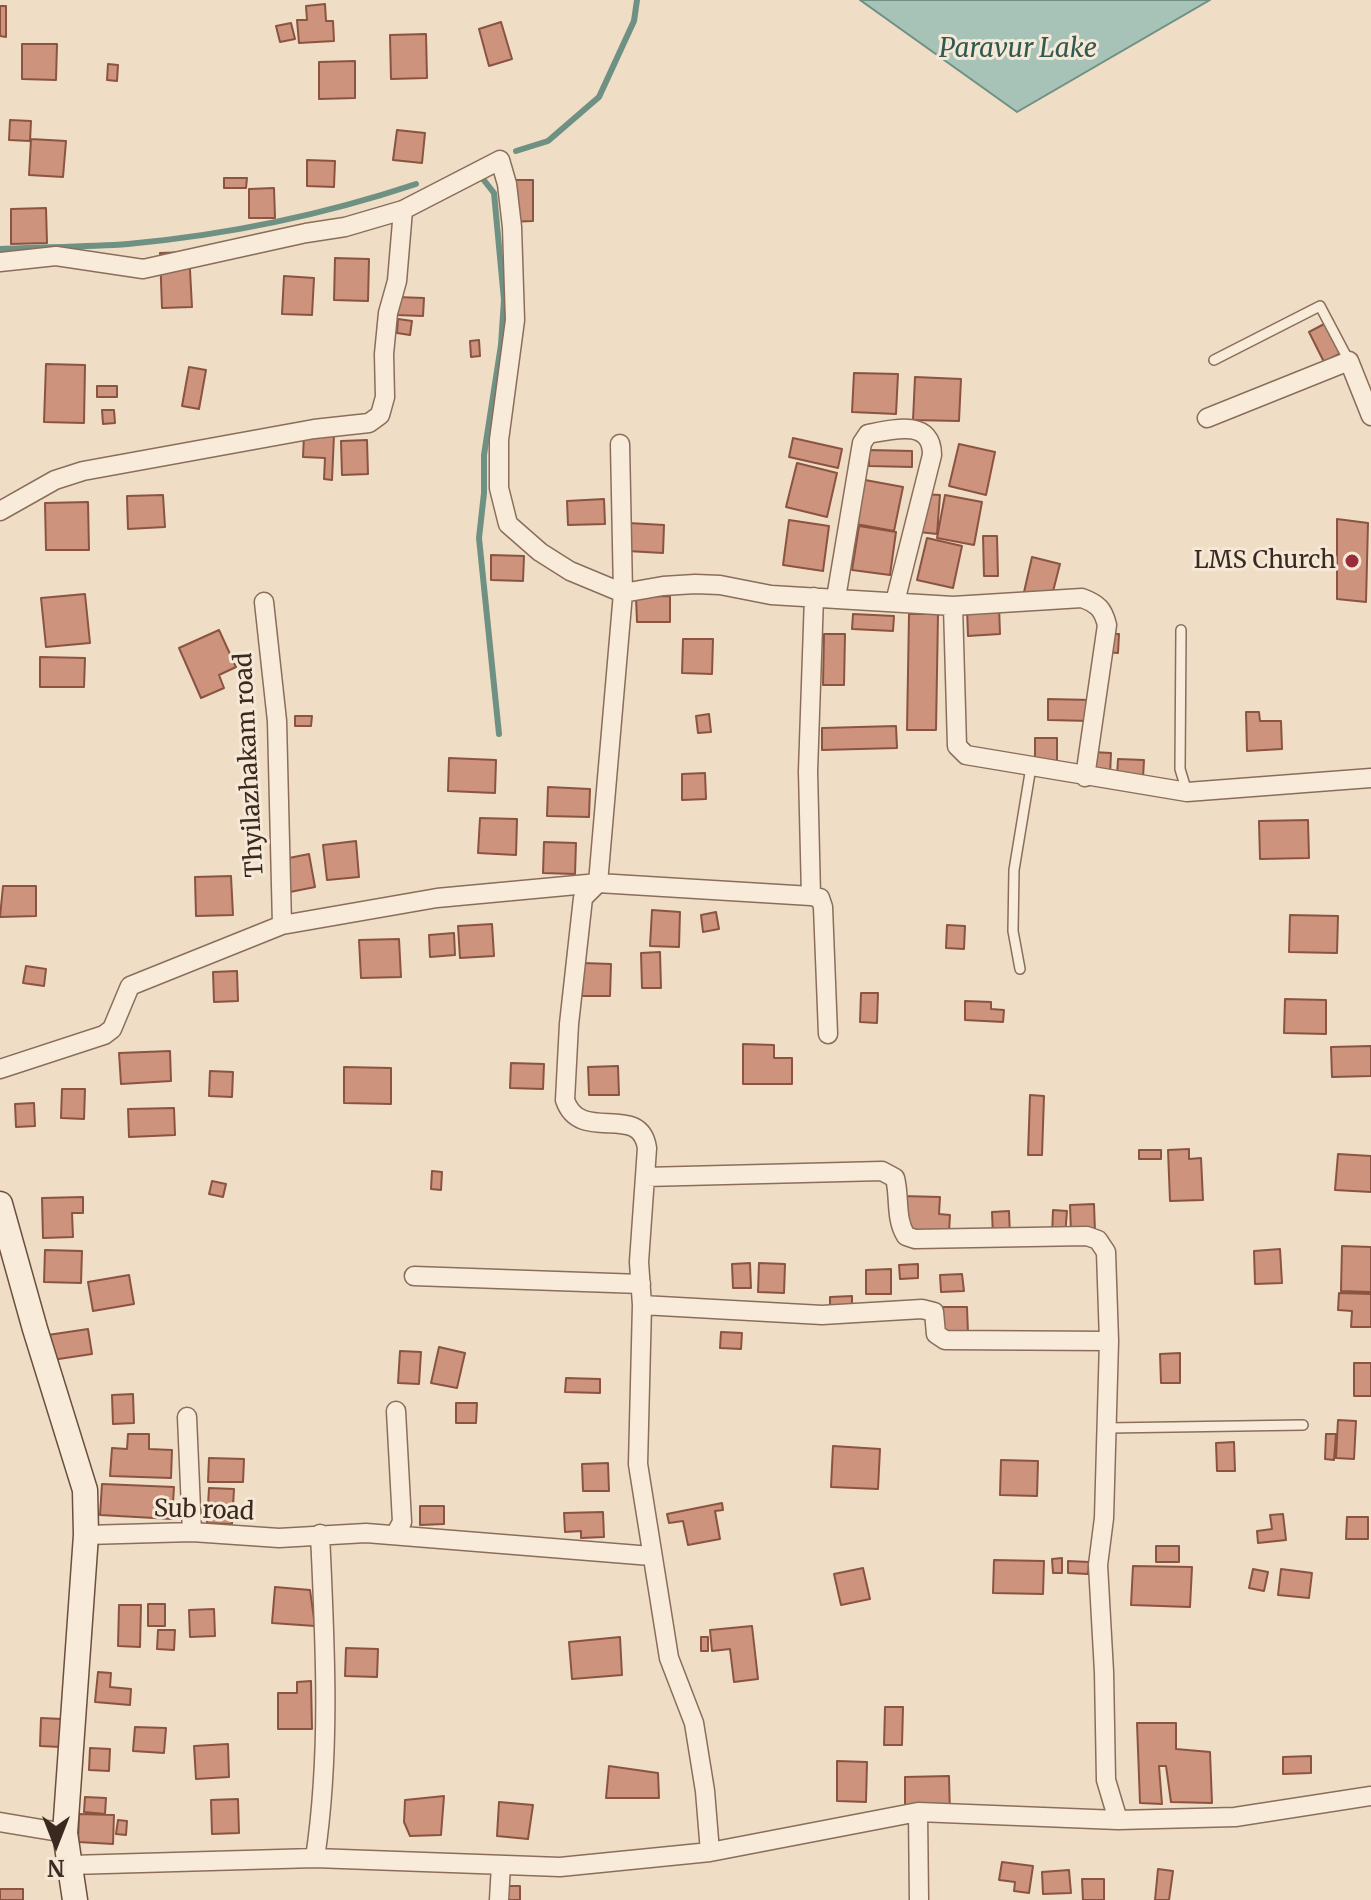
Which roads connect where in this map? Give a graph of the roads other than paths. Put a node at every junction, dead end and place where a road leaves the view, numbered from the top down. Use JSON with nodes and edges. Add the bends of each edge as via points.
{"nodes":[{"id":1,"x":403,"y":210,"type":"junction"},
{"id":2,"x":0,"y":262,"type":"edge"},
{"id":3,"x":1214,"y":360,"type":"dead end"},
{"id":4,"x":1349,"y":361,"type":"junction"},
{"id":5,"x":1371,"y":416,"type":"edge"},
{"id":6,"x":1207,"y":418,"type":"dead end"},
{"id":7,"x":620,"y":444,"type":"dead end"},
{"id":8,"x":0,"y":511,"type":"edge"},
{"id":9,"x":623,"y":593,"type":"junction"},
{"id":10,"x":814,"y":597,"type":"junction"},
{"id":11,"x":836,"y":598,"type":"junction"},
{"id":12,"x":264,"y":602,"type":"dead end"},
{"id":13,"x":895,"y":602,"type":"junction"},
{"id":14,"x":953,"y":606,"type":"junction"},
{"id":15,"x":1181,"y":630,"type":"dead end"},
{"id":16,"x":1031,"y":767,"type":"junction"},
{"id":17,"x":1085,"y":777,"type":"junction"},
{"id":18,"x":1371,"y":778,"type":"edge"},
{"id":19,"x":1187,"y":792,"type":"junction"},
{"id":20,"x":598,"y":883,"type":"junction"},
{"id":21,"x":811,"y":896,"type":"junction"},
{"id":22,"x":282,"y":925,"type":"junction"},
{"id":23,"x":1020,"y":969,"type":"dead end"},
{"id":24,"x":828,"y":1034,"type":"dead end"},
{"id":25,"x":0,"y":1069,"type":"edge"},
{"id":26,"x":645,"y":1177,"type":"junction"},
{"id":27,"x":0,"y":1204,"type":"edge"},
{"id":28,"x":6,"y":1252,"type":"edge"},
{"id":29,"x":414,"y":1276,"type":"dead end"},
{"id":30,"x":641,"y":1284,"type":"junction"},
{"id":31,"x":642,"y":1305,"type":"junction"},
{"id":32,"x":1109,"y":1341,"type":"junction"},
{"id":33,"x":396,"y":1411,"type":"dead end"},
{"id":34,"x":187,"y":1417,"type":"dead end"},
{"id":35,"x":1303,"y":1425,"type":"dead end"},
{"id":36,"x":1108,"y":1428,"type":"junction"},
{"id":37,"x":192,"y":1532,"type":"junction"},
{"id":38,"x":320,"y":1534,"type":"junction"},
{"id":39,"x":86,"y":1535,"type":"junction"},
{"id":40,"x":395,"y":1535,"type":"junction"},
{"id":41,"x":651,"y":1556,"type":"junction"},
{"id":42,"x":1371,"y":1796,"type":"edge"},
{"id":43,"x":918,"y":1812,"type":"junction"},
{"id":44,"x":1118,"y":1820,"type":"junction"},
{"id":45,"x":0,"y":1822,"type":"edge"},
{"id":46,"x":65,"y":1833,"type":"junction"},
{"id":47,"x":710,"y":1852,"type":"junction"},
{"id":48,"x":315,"y":1858,"type":"junction"},
{"id":49,"x":71,"y":1865,"type":"junction"},
{"id":50,"x":501,"y":1865,"type":"junction"},
{"id":51,"x":75,"y":1900,"type":"edge"},
{"id":52,"x":499,"y":1900,"type":"edge"},
{"id":53,"x":919,"y":1900,"type":"edge"}],
"edges":[{"from":1,"to":2,"type":"street","via":[[143,269],[56,256]]},
{"from":1,"to":8,"type":"street","via":[[380,415],[369,423],[83,471],[55,480]]},
{"from":1,"to":9,"type":"street","via":[[500,160],[512,227],[515,320],[499,440],[499,488],[508,524],[570,571]]},
{"from":3,"to":4,"type":"lane","via":[[1320,306]]},
{"from":4,"to":5,"type":"street"},
{"from":4,"to":6,"type":"street"},
{"from":7,"to":9,"type":"street"},
{"from":9,"to":10,"type":"street","via":[[695,584]]},
{"from":9,"to":20,"type":"street"},
{"from":10,"to":11,"type":"street"},
{"from":10,"to":21,"type":"street","via":[[808,771]]},
{"from":11,"to":13,"type":"street"},
{"from":11,"to":13,"type":"street","via":[[862,443],[868,434],[919,429],[932,443],[932,455]]},
{"from":12,"to":22,"type":"street","name":"Thyilazhakam road","via":[[277,721]]},
{"from":13,"to":14,"type":"street"},
{"from":14,"to":16,"type":"street","via":[[957,746],[966,755]]},
{"from":14,"to":17,"type":"street","via":[[1082,598],[1104,611],[1107,625]]},
{"from":15,"to":19,"type":"lane","via":[[1180,769]]},
{"from":16,"to":17,"type":"street"},
{"from":16,"to":23,"type":"lane","via":[[1014,870],[1013,931]]},
{"from":17,"to":19,"type":"street"},
{"from":18,"to":19,"type":"street"},
{"from":20,"to":21,"type":"street"},
{"from":20,"to":22,"type":"street","via":[[437,898]]},
{"from":20,"to":26,"type":"street","via":[[583,898],[565,1100],[576,1119],[636,1127],[645,1135]]},
{"from":21,"to":24,"type":"street","via":[[820,898],[823,907]]},
{"from":22,"to":25,"type":"street","via":[[130,986],[112,1029],[95,1039]]},
{"from":26,"to":30,"type":"street"},
{"from":26,"to":32,"type":"street","via":[[882,1171],[895,1178],[900,1226],[915,1239],[1087,1236],[1098,1240],[1106,1252]]},
{"from":27,"to":28,"type":"main road"},
{"from":28,"to":39,"type":"main road","via":[[85,1490]]},
{"from":29,"to":30,"type":"street"},
{"from":30,"to":31,"type":"street"},
{"from":31,"to":32,"type":"street","via":[[822,1315],[922,1309],[934,1312],[936,1334],[945,1340]]},
{"from":31,"to":41,"type":"street","via":[[638,1464]]},
{"from":32,"to":36,"type":"street"},
{"from":33,"to":40,"type":"street","via":[[402,1522]]},
{"from":34,"to":37,"type":"street"},
{"from":35,"to":36,"type":"lane"},
{"from":36,"to":44,"type":"street","via":[[1098,1565],[1106,1780]]},
{"from":37,"to":38,"type":"street","name":"Sub road","via":[[279,1538]]},
{"from":37,"to":39,"type":"street","name":"Sub road"},
{"from":38,"to":40,"type":"street","name":"Sub road"},
{"from":38,"to":48,"type":"street","via":[[324,1758]]},
{"from":39,"to":46,"type":"main road"},
{"from":40,"to":41,"type":"street","name":"Sub road"},
{"from":41,"to":47,"type":"street","via":[[669,1658],[694,1723]]},
{"from":42,"to":44,"type":"street","via":[[1235,1817]]},
{"from":43,"to":44,"type":"street"},
{"from":43,"to":47,"type":"street"},
{"from":43,"to":53,"type":"street"},
{"from":45,"to":46,"type":"street"},
{"from":46,"to":49,"type":"main road"},
{"from":47,"to":50,"type":"street","via":[[560,1867]]},
{"from":48,"to":49,"type":"street"},
{"from":48,"to":50,"type":"street"},
{"from":49,"to":51,"type":"main road"},
{"from":50,"to":52,"type":"street"}]}
